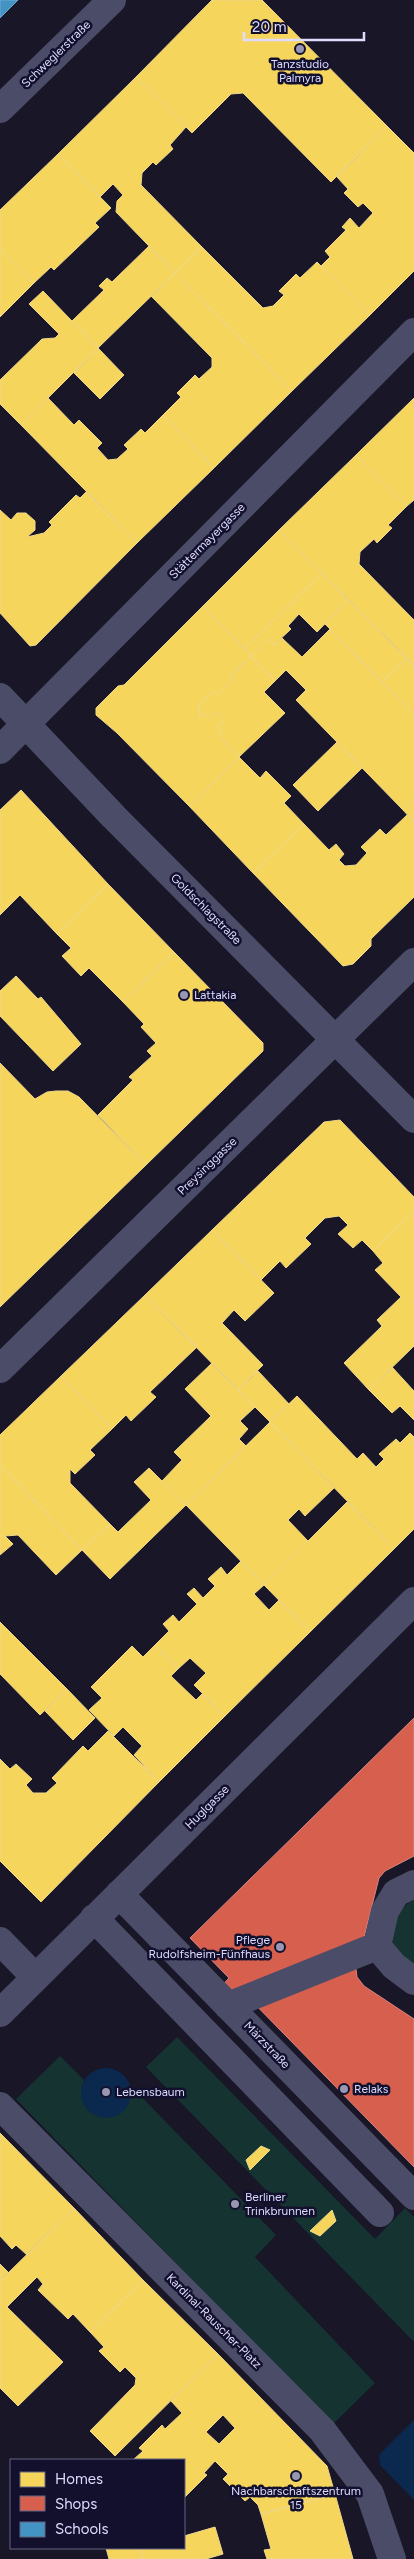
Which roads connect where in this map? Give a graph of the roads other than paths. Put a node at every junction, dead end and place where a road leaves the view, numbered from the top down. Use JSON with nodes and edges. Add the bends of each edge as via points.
{"nodes":[{"id":1,"x":112,"y":0,"type":"edge"},
{"id":2,"x":0,"y":108,"type":"edge"},
{"id":3,"x":414,"y":332,"type":"edge"},
{"id":4,"x":0,"y":697,"type":"edge"},
{"id":5,"x":27,"y":725,"type":"junction"},
{"id":6,"x":0,"y":750,"type":"edge"},
{"id":7,"x":414,"y":962,"type":"edge"},
{"id":8,"x":335,"y":1040,"type":"junction"},
{"id":9,"x":414,"y":1119,"type":"edge"},
{"id":10,"x":0,"y":1369,"type":"edge"},
{"id":11,"x":414,"y":1601,"type":"edge"},
{"id":12,"x":414,"y":1884,"type":"edge"},
{"id":13,"x":120,"y":1894,"type":"junction"},
{"id":14,"x":94,"y":1918,"type":"junction"},
{"id":15,"x":0,"y":1941,"type":"edge"},
{"id":16,"x":377,"y":1946,"type":"junction"},
{"id":17,"x":35,"y":1978,"type":"junction"},
{"id":18,"x":414,"y":1981,"type":"edge"},
{"id":19,"x":228,"y":2006,"type":"junction"},
{"id":20,"x":0,"y":2013,"type":"edge"},
{"id":21,"x":0,"y":2106,"type":"edge"},
{"id":22,"x":414,"y":2196,"type":"edge"},
{"id":23,"x":380,"y":2212,"type":"dead end"},
{"id":24,"x":392,"y":2559,"type":"edge"}],
"edges":[{"from":1,"to":2,"type":"street","name":"Schweglerstraße"},
{"from":3,"to":5,"type":"street","name":"Stättermayergasse"},
{"from":4,"to":5,"type":"street","name":"Goldschlagstraße"},
{"from":5,"to":6,"type":"street","name":"Stättermayergasse"},
{"from":5,"to":8,"type":"street","name":"Goldschlagstraße"},
{"from":7,"to":8,"type":"street","name":"Preysinggasse"},
{"from":8,"to":9,"type":"street","name":"Goldschlagstraße"},
{"from":8,"to":10,"type":"street","name":"Preysinggasse"},
{"from":11,"to":13,"type":"street","name":"Huglgasse"},
{"from":12,"to":16,"type":"street","via":[[396,1894],[385,1911]]},
{"from":13,"to":14,"type":"street","name":"Huglgasse"},
{"from":13,"to":19,"type":"street","name":"Märzstraße"},
{"from":14,"to":17,"type":"street","name":"Huglgasse"},
{"from":14,"to":23,"type":"street"},
{"from":15,"to":17,"type":"street"},
{"from":16,"to":18,"type":"street","via":[[394,1966]]},
{"from":16,"to":19,"type":"street"},
{"from":17,"to":20,"type":"street","name":"Huglgasse"},
{"from":19,"to":22,"type":"street","name":"Märzstraße"},
{"from":21,"to":24,"type":"street","name":"Kardinal-Rauscher-Platz","via":[[322,2430],[370,2494]]}]}
